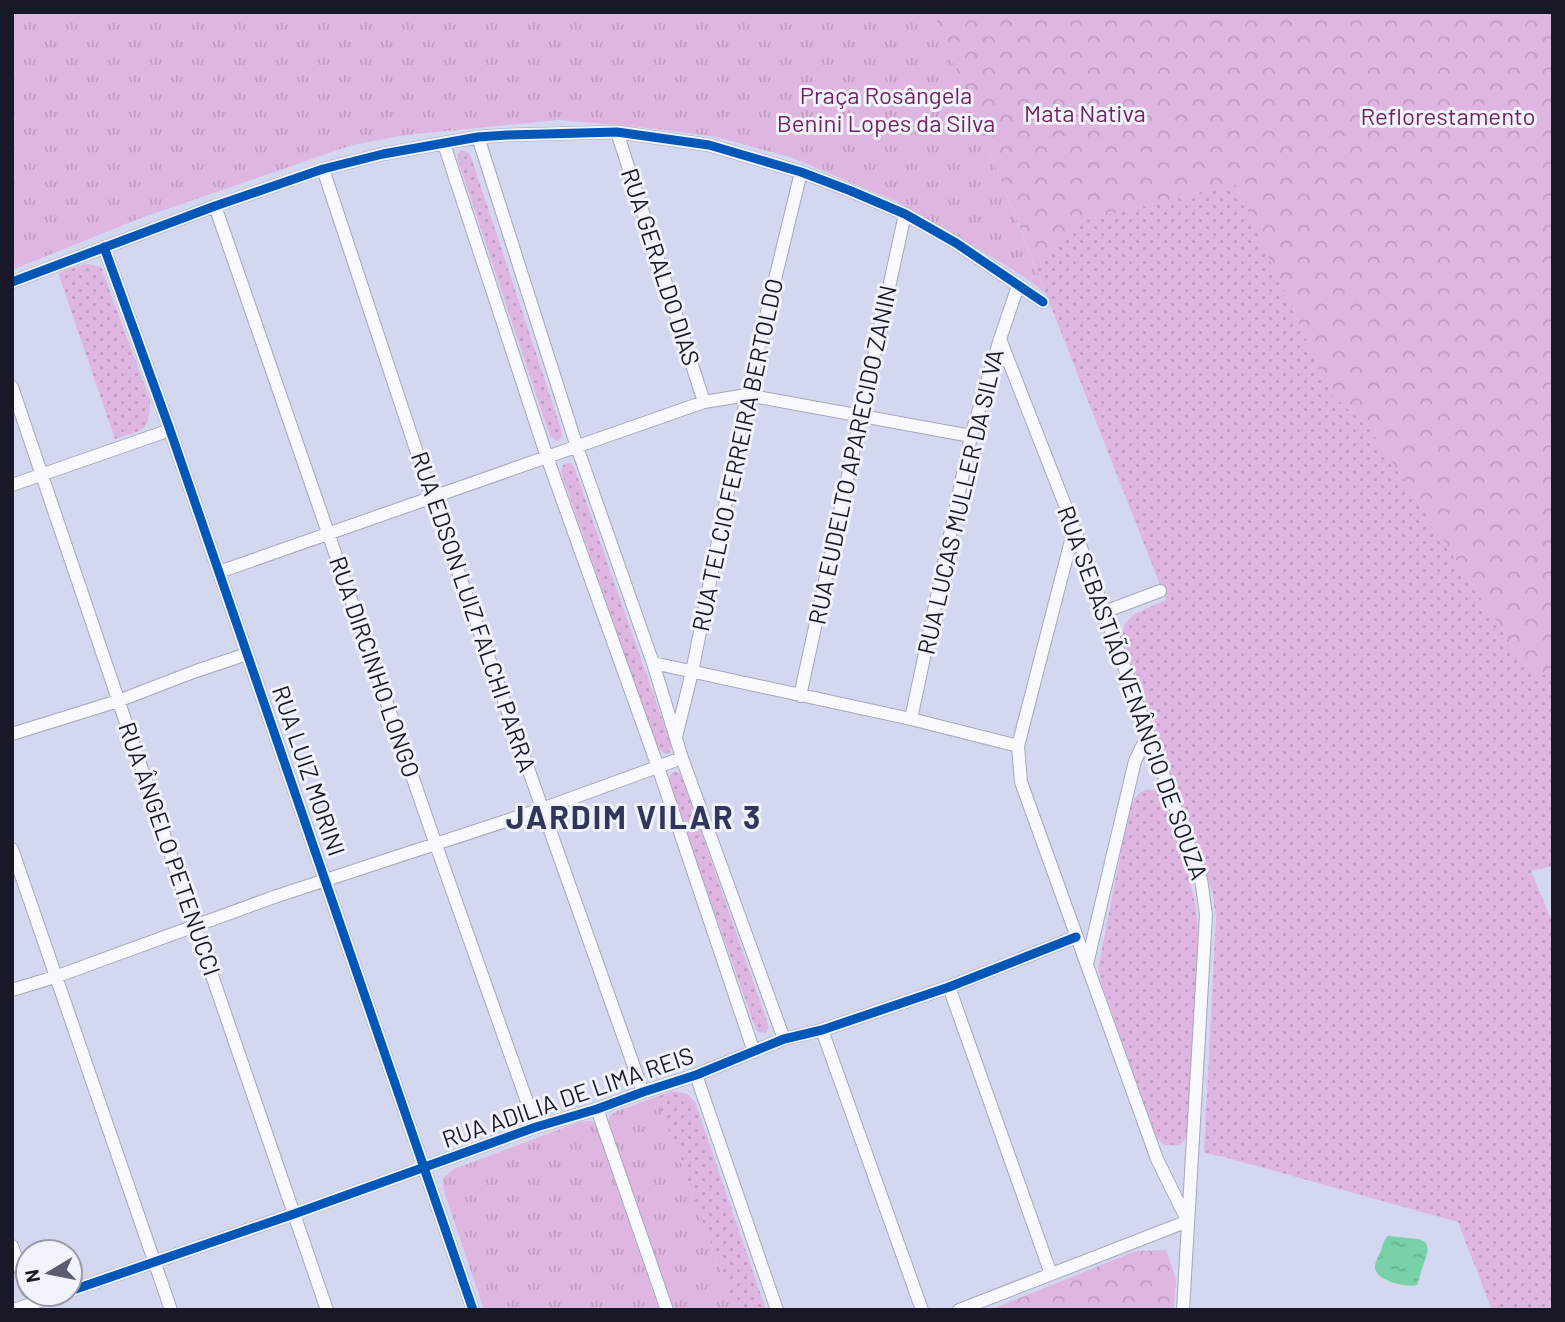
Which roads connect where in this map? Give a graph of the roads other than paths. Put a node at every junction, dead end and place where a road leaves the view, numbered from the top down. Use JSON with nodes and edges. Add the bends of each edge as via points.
{"nodes":[{"id":1,"x":617,"y":132,"type":"junction"},
{"id":2,"x":478,"y":137,"type":"junction"},
{"id":3,"x":444,"y":144,"type":"junction"},
{"id":4,"x":323,"y":169,"type":"junction"},
{"id":5,"x":801,"y":172,"type":"junction"},
{"id":6,"x":215,"y":206,"type":"junction"},
{"id":7,"x":905,"y":214,"type":"junction"},
{"id":8,"x":104,"y":247,"type":"junction"},
{"id":9,"x":12,"y":282,"type":"edge"},
{"id":10,"x":1018,"y":286,"type":"junction"},
{"id":11,"x":1043,"y":302,"type":"dead end"},
{"id":12,"x":1000,"y":339,"type":"junction"},
{"id":13,"x":12,"y":387,"type":"edge"},
{"id":14,"x":747,"y":395,"type":"junction"},
{"id":15,"x":704,"y":402,"type":"junction"},
{"id":16,"x":861,"y":416,"type":"junction"},
{"id":17,"x":170,"y":430,"type":"junction"},
{"id":18,"x":971,"y":436,"type":"junction"},
{"id":19,"x":577,"y":447,"type":"junction"},
{"id":20,"x":547,"y":457,"type":"junction"},
{"id":21,"x":43,"y":475,"type":"junction"},
{"id":22,"x":12,"y":485,"type":"edge"},
{"id":23,"x":432,"y":498,"type":"junction"},
{"id":24,"x":1074,"y":528,"type":"junction"},
{"id":25,"x":328,"y":534,"type":"junction"},
{"id":26,"x":219,"y":572,"type":"junction"},
{"id":27,"x":1160,"y":591,"type":"dead end"},
{"id":28,"x":1104,"y":612,"type":"junction"},
{"id":29,"x":247,"y":654,"type":"junction"},
{"id":30,"x":653,"y":663,"type":"junction"},
{"id":31,"x":692,"y":672,"type":"junction"},
{"id":32,"x":800,"y":696,"type":"junction"},
{"id":33,"x":118,"y":701,"type":"junction"},
{"id":34,"x":911,"y":719,"type":"junction"},
{"id":35,"x":12,"y":734,"type":"edge"},
{"id":36,"x":1148,"y":734,"type":"junction"},
{"id":37,"x":676,"y":738,"type":"junction"},
{"id":38,"x":1018,"y":746,"type":"junction"},
{"id":39,"x":682,"y":758,"type":"junction"},
{"id":40,"x":658,"y":766,"type":"junction"},
{"id":41,"x":542,"y":809,"type":"junction"},
{"id":42,"x":436,"y":845,"type":"junction"},
{"id":43,"x":12,"y":849,"type":"edge"},
{"id":44,"x":325,"y":880,"type":"junction"},
{"id":45,"x":194,"y":926,"type":"junction"},
{"id":46,"x":1076,"y":937,"type":"junction"},
{"id":47,"x":1087,"y":964,"type":"junction"},
{"id":48,"x":55,"y":976,"type":"junction"},
{"id":49,"x":949,"y":987,"type":"junction"},
{"id":50,"x":12,"y":990,"type":"edge"},
{"id":51,"x":822,"y":1030,"type":"junction"},
{"id":52,"x":783,"y":1039,"type":"junction"},
{"id":53,"x":754,"y":1052,"type":"junction"},
{"id":54,"x":696,"y":1075,"type":"junction"},
{"id":55,"x":643,"y":1092,"type":"junction"},
{"id":56,"x":597,"y":1109,"type":"junction"},
{"id":57,"x":536,"y":1127,"type":"junction"},
{"id":58,"x":424,"y":1168,"type":"junction"},
{"id":59,"x":294,"y":1214,"type":"junction"},
{"id":60,"x":1188,"y":1221,"type":"junction"},
{"id":61,"x":155,"y":1262,"type":"junction"},
{"id":62,"x":1051,"y":1274,"type":"junction"},
{"id":63,"x":84,"y":1285,"type":"edge"},
{"id":64,"x":171,"y":1310,"type":"edge"},
{"id":65,"x":327,"y":1310,"type":"edge"},
{"id":66,"x":473,"y":1310,"type":"edge"},
{"id":67,"x":667,"y":1310,"type":"edge"},
{"id":68,"x":777,"y":1310,"type":"edge"},
{"id":69,"x":922,"y":1310,"type":"edge"},
{"id":70,"x":959,"y":1310,"type":"edge"},
{"id":71,"x":1183,"y":1310,"type":"edge"}],
"edges":[{"from":1,"to":2,"type":"street"},
{"from":1,"to":5,"type":"street","via":[[709,145]]},
{"from":1,"to":15,"type":"street","name":"RUA GERALDO DIAS"},
{"from":2,"to":3,"type":"street"},
{"from":2,"to":19,"type":"street"},
{"from":3,"to":4,"type":"street"},
{"from":3,"to":20,"type":"street"},
{"from":4,"to":6,"type":"street"},
{"from":4,"to":23,"type":"street","name":"RUA EDSON LUIZ FALCHI PARRA"},
{"from":5,"to":7,"type":"street"},
{"from":5,"to":14,"type":"street","name":"RUA TELCIO FERREIRA BERTOLDO"},
{"from":6,"to":8,"type":"street"},
{"from":6,"to":25,"type":"street","name":"RUA DIRCINHO LONGO"},
{"from":7,"to":10,"type":"street"},
{"from":7,"to":16,"type":"street","name":"RUA EUDELTO APARECIDO ZANIN"},
{"from":8,"to":9,"type":"street"},
{"from":8,"to":17,"type":"street","name":"RUA LUIZ MORINI"},
{"from":10,"to":11,"type":"street"},
{"from":10,"to":12,"type":"street","name":"RUA LUCAS MULLER DA SILVA"},
{"from":12,"to":18,"type":"street","name":"RUA LUCAS MULLER DA SILVA"},
{"from":12,"to":24,"type":"street","name":"RUA SEBASTIÃO VENÂNCIO DE SOUZA"},
{"from":13,"to":21,"type":"street","name":"RUA ÂNGELO PETENUCCI"},
{"from":14,"to":15,"type":"street"},
{"from":14,"to":16,"type":"street"},
{"from":14,"to":31,"type":"street","name":"RUA TELCIO FERREIRA BERTOLDO"},
{"from":15,"to":19,"type":"street"},
{"from":16,"to":18,"type":"street"},
{"from":16,"to":32,"type":"street","name":"RUA EUDELTO APARECIDO ZANIN"},
{"from":17,"to":21,"type":"street"},
{"from":17,"to":26,"type":"street","name":"RUA LUIZ MORINI"},
{"from":18,"to":34,"type":"street","name":"RUA LUCAS MULLER DA SILVA"},
{"from":19,"to":20,"type":"street"},
{"from":19,"to":30,"type":"street"},
{"from":20,"to":23,"type":"street"},
{"from":20,"to":40,"type":"street"},
{"from":21,"to":22,"type":"street"},
{"from":21,"to":33,"type":"street","name":"RUA ÂNGELO PETENUCCI"},
{"from":23,"to":25,"type":"street"},
{"from":23,"to":41,"type":"street","name":"RUA EDSON LUIZ FALCHI PARRA"},
{"from":24,"to":28,"type":"street","name":"RUA SEBASTIÃO VENÂNCIO DE SOUZA"},
{"from":24,"to":38,"type":"street"},
{"from":25,"to":26,"type":"street"},
{"from":25,"to":42,"type":"street","name":"RUA DIRCINHO LONGO"},
{"from":26,"to":29,"type":"street","name":"RUA LUIZ MORINI"},
{"from":27,"to":28,"type":"street"},
{"from":28,"to":36,"type":"street","name":"RUA SEBASTIÃO VENÂNCIO DE SOUZA"},
{"from":29,"to":33,"type":"street"},
{"from":29,"to":44,"type":"street","name":"RUA LUIZ MORINI"},
{"from":30,"to":31,"type":"street"},
{"from":30,"to":37,"type":"street"},
{"from":31,"to":32,"type":"street"},
{"from":31,"to":37,"type":"street","name":"RUA TELCIO FERREIRA BERTOLDO"},
{"from":32,"to":34,"type":"street"},
{"from":33,"to":35,"type":"street"},
{"from":33,"to":45,"type":"street","name":"RUA ÂNGELO PETENUCCI"},
{"from":34,"to":38,"type":"street"},
{"from":36,"to":47,"type":"street","via":[[1135,761]]},
{"from":36,"to":60,"type":"street","name":"RUA SEBASTIÃO VENÂNCIO DE SOUZA","via":[[1201,879],[1206,915]]},
{"from":37,"to":39,"type":"street"},
{"from":38,"to":46,"type":"street","via":[[1021,782]]},
{"from":39,"to":40,"type":"street"},
{"from":39,"to":52,"type":"street"},
{"from":40,"to":41,"type":"street"},
{"from":40,"to":53,"type":"street"},
{"from":41,"to":42,"type":"street"},
{"from":41,"to":55,"type":"street","name":"RUA EDSON LUIZ FALCHI PARRA"},
{"from":42,"to":44,"type":"street"},
{"from":42,"to":57,"type":"street","name":"RUA DIRCINHO LONGO"},
{"from":43,"to":48,"type":"street"},
{"from":44,"to":45,"type":"street"},
{"from":44,"to":58,"type":"street","name":"RUA LUIZ MORINI"},
{"from":45,"to":48,"type":"street"},
{"from":45,"to":59,"type":"street","name":"RUA ÂNGELO PETENUCCI"},
{"from":46,"to":47,"type":"street"},
{"from":46,"to":49,"type":"street","name":"RUA ADILIA DE LIMA REIS"},
{"from":47,"to":60,"type":"street","via":[[1157,1159]]},
{"from":48,"to":50,"type":"street"},
{"from":48,"to":61,"type":"street"},
{"from":49,"to":51,"type":"street","name":"RUA ADILIA DE LIMA REIS"},
{"from":49,"to":62,"type":"street"},
{"from":51,"to":52,"type":"street","name":"RUA ADILIA DE LIMA REIS"},
{"from":51,"to":69,"type":"street"},
{"from":52,"to":53,"type":"street","name":"RUA ADILIA DE LIMA REIS"},
{"from":53,"to":54,"type":"street","name":"RUA ADILIA DE LIMA REIS"},
{"from":54,"to":55,"type":"street","name":"RUA ADILIA DE LIMA REIS"},
{"from":54,"to":68,"type":"street"},
{"from":55,"to":56,"type":"street","name":"RUA ADILIA DE LIMA REIS"},
{"from":56,"to":57,"type":"street","name":"RUA ADILIA DE LIMA REIS"},
{"from":56,"to":67,"type":"street"},
{"from":57,"to":58,"type":"street","name":"RUA ADILIA DE LIMA REIS"},
{"from":58,"to":59,"type":"street","name":"RUA ADILIA DE LIMA REIS"},
{"from":58,"to":66,"type":"street","name":"RUA LUIZ MORINI"},
{"from":59,"to":61,"type":"street","name":"RUA ADILIA DE LIMA REIS"},
{"from":59,"to":65,"type":"street","name":"RUA ÂNGELO PETENUCCI"},
{"from":60,"to":62,"type":"street"},
{"from":60,"to":71,"type":"street","name":"RUA SEBASTIÃO VENÂNCIO DE SOUZA"},
{"from":61,"to":63,"type":"street","name":"RUA ADILIA DE LIMA REIS"},
{"from":61,"to":64,"type":"street"},
{"from":62,"to":70,"type":"street"}]}
